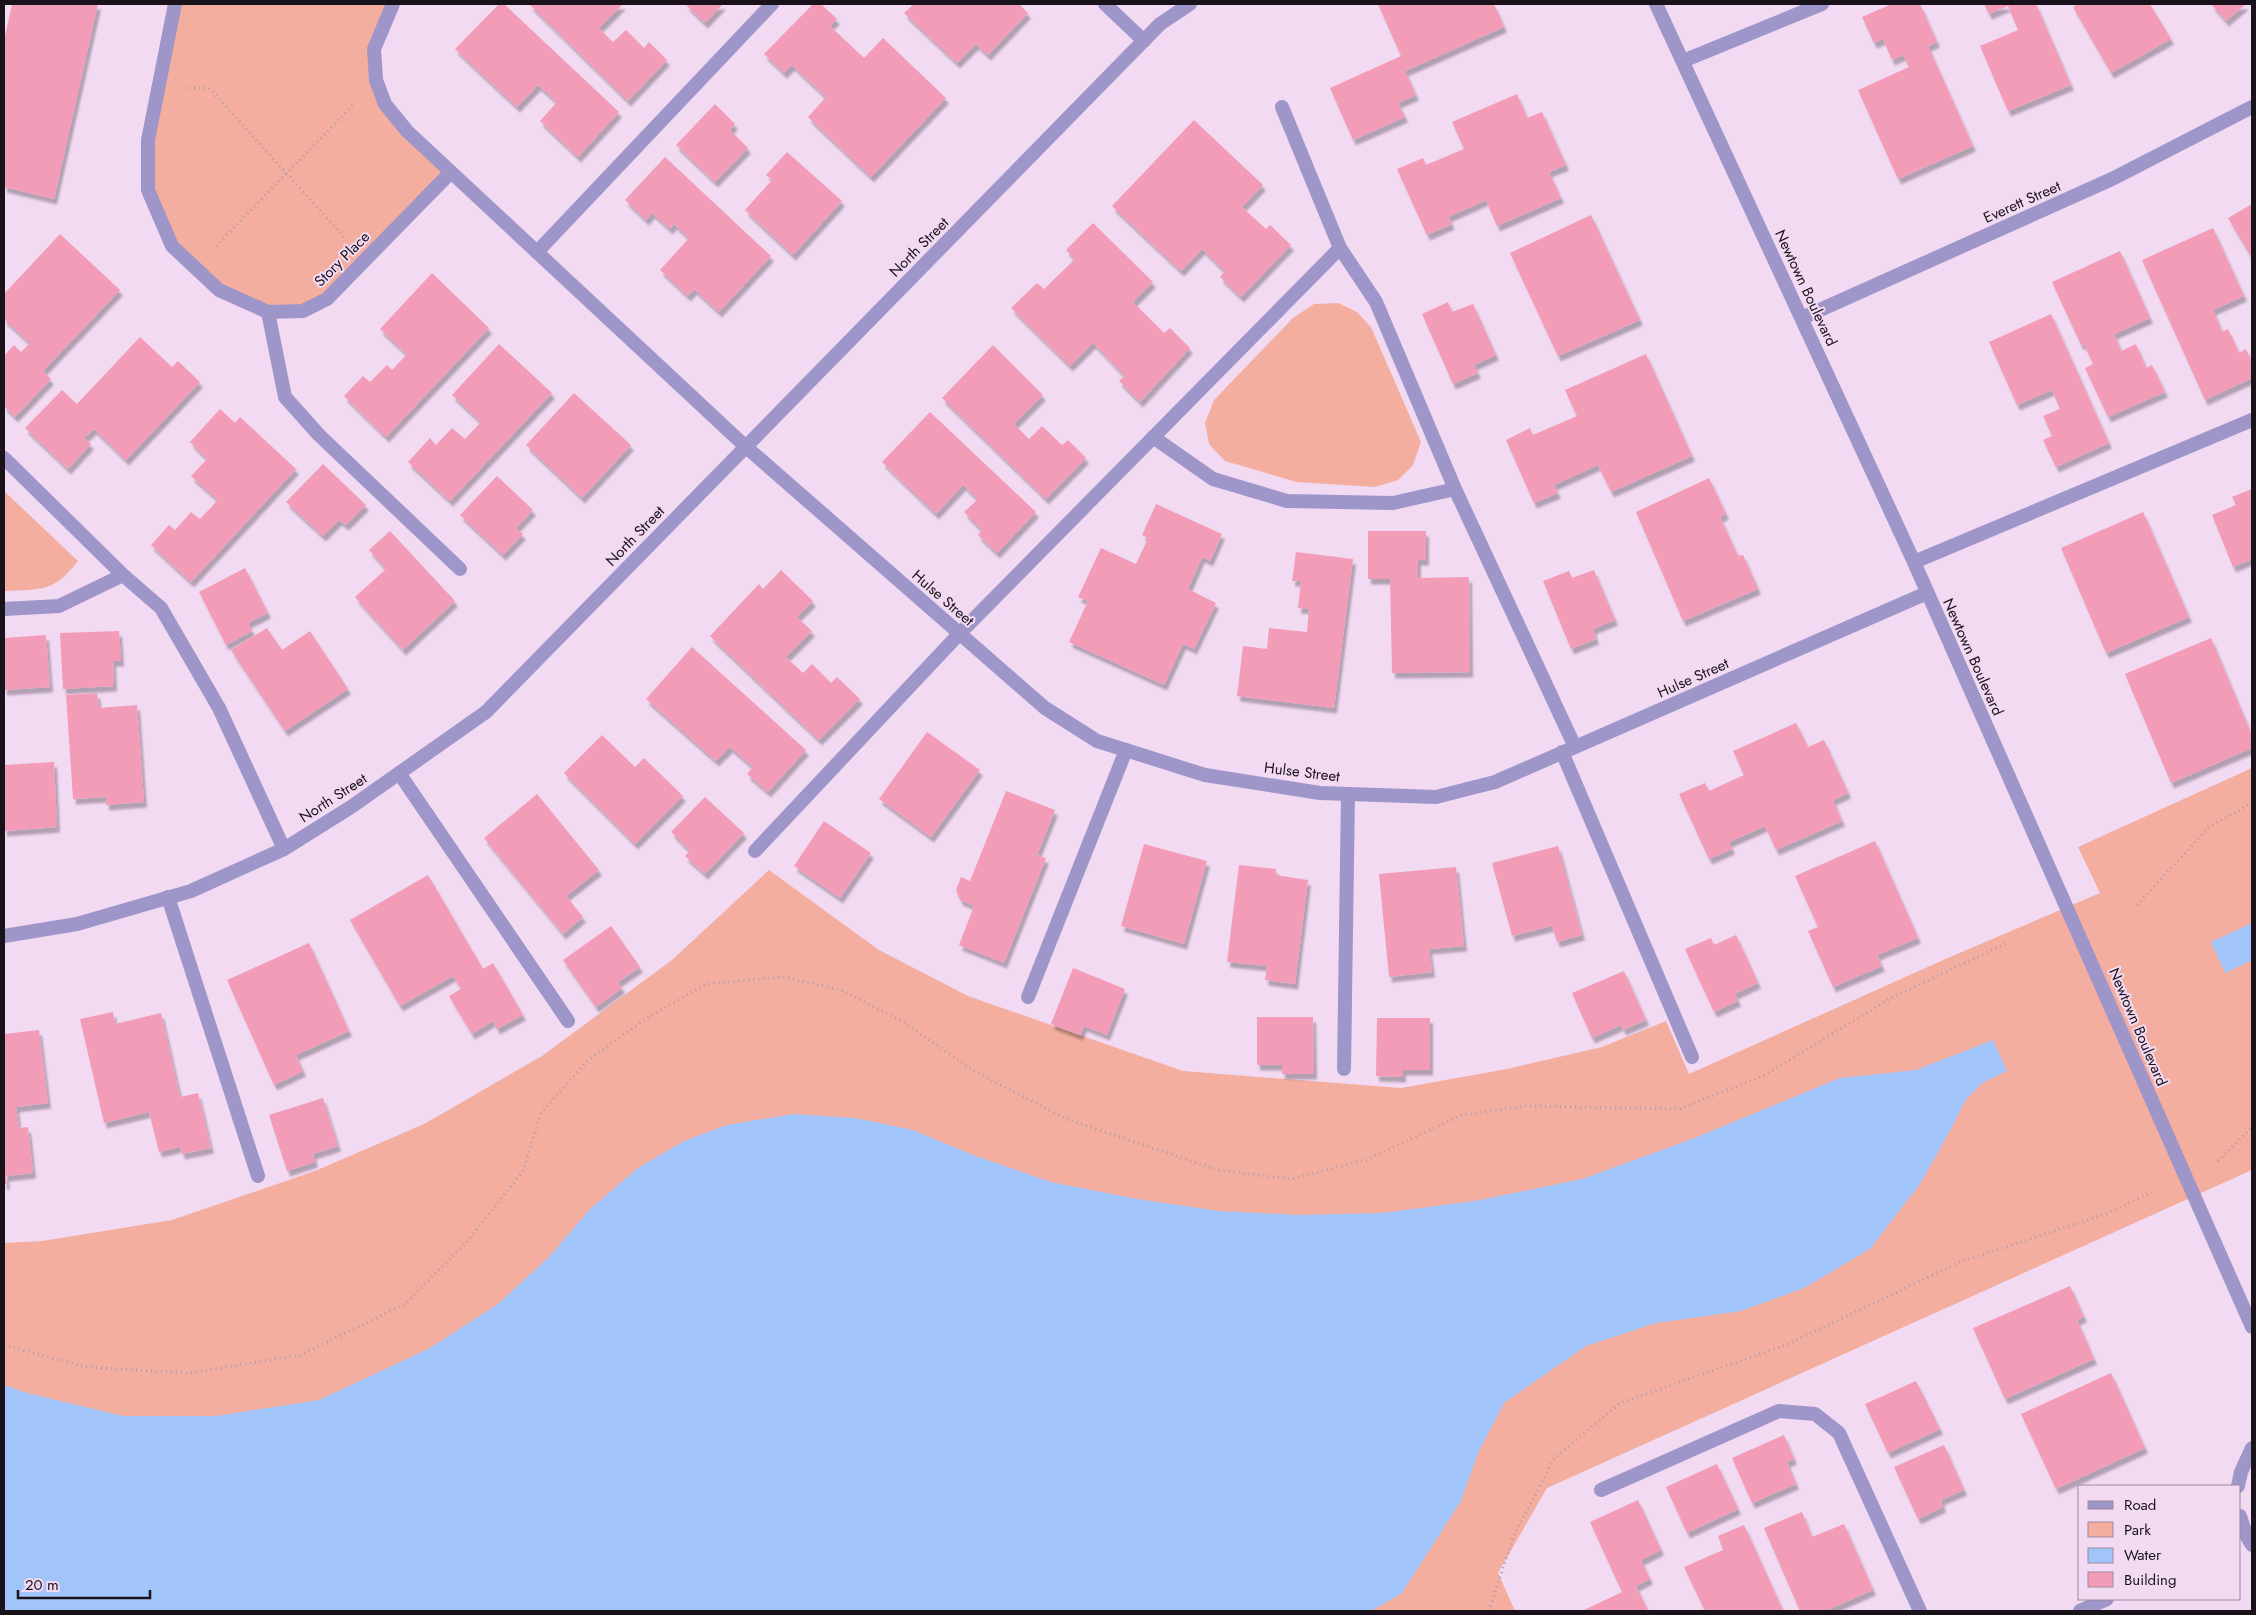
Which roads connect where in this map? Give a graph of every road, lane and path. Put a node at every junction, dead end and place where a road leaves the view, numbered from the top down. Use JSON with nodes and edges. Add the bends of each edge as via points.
{"nodes":[{"id":1,"x":175,"y":4,"type":"edge"},
{"id":2,"x":393,"y":4,"type":"edge"},
{"id":3,"x":772,"y":4,"type":"edge"},
{"id":4,"x":1105,"y":4,"type":"edge"},
{"id":5,"x":1190,"y":4,"type":"edge"},
{"id":6,"x":1656,"y":4,"type":"edge"},
{"id":7,"x":1822,"y":4,"type":"edge"},
{"id":8,"x":1144,"y":41,"type":"junction"},
{"id":9,"x":1683,"y":61,"type":"junction"},
{"id":10,"x":376,"y":80,"type":"junction"},
{"id":11,"x":159,"y":88,"type":"junction"},
{"id":12,"x":1282,"y":107,"type":"dead end"},
{"id":13,"x":2252,"y":107,"type":"edge"},
{"id":14,"x":451,"y":172,"type":"junction"},
{"id":15,"x":287,"y":174,"type":"junction"},
{"id":16,"x":1340,"y":248,"type":"junction"},
{"id":17,"x":537,"y":252,"type":"junction"},
{"id":18,"x":365,"y":260,"type":"junction"},
{"id":19,"x":195,"y":268,"type":"junction"},
{"id":20,"x":268,"y":312,"type":"junction"},
{"id":21,"x":1802,"y":318,"type":"junction"},
{"id":22,"x":2252,"y":420,"type":"edge"},
{"id":23,"x":1153,"y":437,"type":"junction"},
{"id":24,"x":745,"y":446,"type":"junction"},
{"id":25,"x":4,"y":458,"type":"edge"},
{"id":26,"x":1455,"y":489,"type":"junction"},
{"id":27,"x":1914,"y":562,"type":"junction"},
{"id":28,"x":460,"y":569,"type":"dead end"},
{"id":29,"x":123,"y":575,"type":"junction"},
{"id":30,"x":1927,"y":593,"type":"junction"},
{"id":31,"x":4,"y":609,"type":"edge"},
{"id":32,"x":960,"y":634,"type":"junction"},
{"id":33,"x":1126,"y":750,"type":"junction"},
{"id":34,"x":1569,"y":750,"type":"junction"},
{"id":35,"x":399,"y":773,"type":"junction"},
{"id":36,"x":1348,"y":794,"type":"junction"},
{"id":37,"x":2252,"y":803,"type":"edge"},
{"id":38,"x":284,"y":850,"type":"junction"},
{"id":39,"x":755,"y":851,"type":"dead end"},
{"id":40,"x":168,"y":897,"type":"junction"},
{"id":41,"x":2137,"y":905,"type":"dead end"},
{"id":42,"x":4,"y":936,"type":"edge"},
{"id":43,"x":2007,"y":943,"type":"dead end"},
{"id":44,"x":1028,"y":997,"type":"dead end"},
{"id":45,"x":568,"y":1021,"type":"dead end"},
{"id":46,"x":1692,"y":1057,"type":"dead end"},
{"id":47,"x":1344,"y":1069,"type":"dead end"},
{"id":48,"x":2252,"y":1127,"type":"edge"},
{"id":49,"x":2218,"y":1161,"type":"dead end"},
{"id":50,"x":258,"y":1176,"type":"dead end"},
{"id":51,"x":2152,"y":1192,"type":"dead end"},
{"id":52,"x":2252,"y":1327,"type":"edge"},
{"id":53,"x":4,"y":1345,"type":"edge"},
{"id":54,"x":2252,"y":1448,"type":"edge"},
{"id":55,"x":2238,"y":1485,"type":"edge"},
{"id":56,"x":1601,"y":1490,"type":"dead end"},
{"id":57,"x":2241,"y":1520,"type":"edge"},
{"id":58,"x":2246,"y":1539,"type":"edge"},
{"id":59,"x":2105,"y":1600,"type":"edge"},
{"id":60,"x":1489,"y":1611,"type":"edge"},
{"id":61,"x":1920,"y":1611,"type":"edge"},
{"id":62,"x":2080,"y":1611,"type":"edge"}],
"edges":[{"from":1,"to":11,"type":"street","name":"Story Place"},
{"from":2,"to":10,"type":"street","via":[[374,49]]},
{"from":3,"to":17,"type":"street"},
{"from":4,"to":8,"type":"street"},
{"from":5,"to":8,"type":"street","name":"North Street","via":[[1160,24]]},
{"from":6,"to":9,"type":"street","name":"Newtown Boulevard"},
{"from":7,"to":9,"type":"street"},
{"from":8,"to":24,"type":"street","name":"North Street"},
{"from":9,"to":21,"type":"street","name":"Newtown Boulevard"},
{"from":10,"to":14,"type":"street","via":[[385,104],[407,131]]},
{"from":10,"to":15,"type":"path"},
{"from":11,"to":15,"type":"path","via":[[209,88]]},
{"from":11,"to":19,"type":"street","name":"Story Place","via":[[148,140],[148,190],[172,246]]},
{"from":12,"to":16,"type":"street"},
{"from":13,"to":21,"type":"street","name":"Everett Street","via":[[2112,179]]},
{"from":14,"to":17,"type":"street"},
{"from":14,"to":18,"type":"street","name":"Story Place"},
{"from":15,"to":18,"type":"path"},
{"from":15,"to":19,"type":"path"},
{"from":16,"to":23,"type":"street"},
{"from":16,"to":26,"type":"street","via":[[1376,302]]},
{"from":17,"to":24,"type":"street"},
{"from":18,"to":20,"type":"street","name":"Story Place","via":[[327,299],[303,311]]},
{"from":19,"to":20,"type":"street","name":"Story Place","via":[[219,290]]},
{"from":20,"to":28,"type":"street","via":[[285,397],[319,435]]},
{"from":21,"to":27,"type":"street","name":"Newtown Boulevard"},
{"from":22,"to":27,"type":"street"},
{"from":23,"to":26,"type":"street","via":[[1213,479],[1287,501],[1393,503]]},
{"from":23,"to":32,"type":"street"},
{"from":24,"to":32,"type":"street","name":"Hulse Street"},
{"from":24,"to":35,"type":"street","name":"North Street","via":[[486,712]]},
{"from":25,"to":29,"type":"street"},
{"from":26,"to":34,"type":"street"},
{"from":27,"to":30,"type":"street","name":"Newtown Boulevard"},
{"from":29,"to":31,"type":"street","via":[[59,606]]},
{"from":29,"to":38,"type":"street","via":[[161,608],[218,708]]},
{"from":30,"to":34,"type":"street","name":"Hulse Street"},
{"from":30,"to":52,"type":"street","name":"Newtown Boulevard"},
{"from":32,"to":33,"type":"street","name":"Hulse Street","via":[[1045,708],[1097,741]]},
{"from":32,"to":39,"type":"street"},
{"from":33,"to":36,"type":"street","name":"Hulse Street","via":[[1205,775],[1320,793]]},
{"from":33,"to":44,"type":"street"},
{"from":34,"to":36,"type":"street","name":"Hulse Street","via":[[1495,782],[1436,797]]},
{"from":34,"to":46,"type":"street"},
{"from":35,"to":38,"type":"street","name":"North Street"},
{"from":35,"to":45,"type":"street"},
{"from":36,"to":47,"type":"street"},
{"from":37,"to":41,"type":"path","via":[[2210,826]]},
{"from":38,"to":40,"type":"street","name":"North Street","via":[[192,891]]},
{"from":40,"to":42,"type":"street","name":"North Street","via":[[77,924]]},
{"from":40,"to":50,"type":"street"},
{"from":43,"to":53,"type":"path","via":[[1891,998],[1763,1076],[1679,1109],[1525,1106],[1462,1115],[1366,1160],[1291,1179],[1218,1170],[1064,1118],[974,1071],[905,1023],[841,990],[784,977],[706,984],[649,1017],[588,1059],[541,1113],[523,1170],[466,1243],[406,1304],[300,1355],[189,1373],[86,1367]]},
{"from":48,"to":49,"type":"path"},
{"from":51,"to":60,"type":"path","via":[[2106,1214],[1960,1262],[1786,1345],[1620,1403],[1554,1458],[1514,1535]]},
{"from":54,"to":55,"type":"street"},
{"from":56,"to":61,"type":"street","via":[[1779,1411],[1814,1414],[1839,1433]]},
{"from":57,"to":58,"type":"street"},
{"from":59,"to":62,"type":"street"}]}
